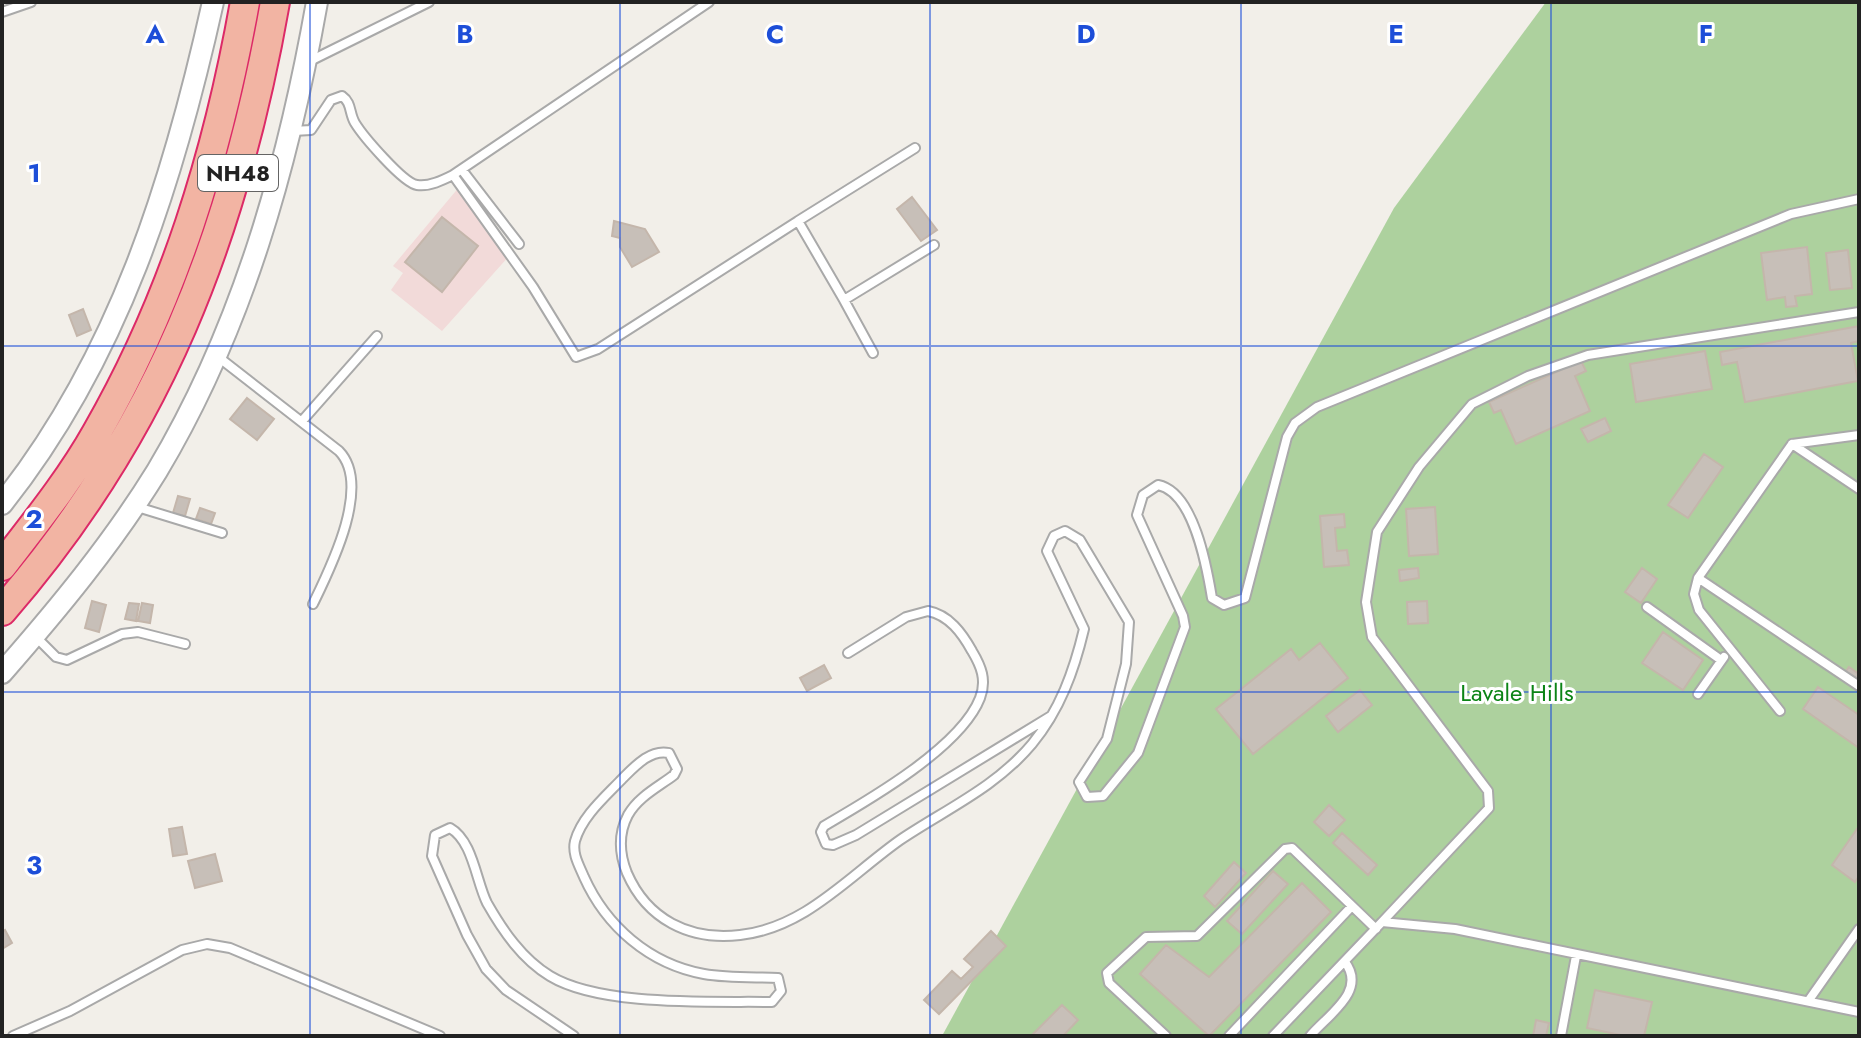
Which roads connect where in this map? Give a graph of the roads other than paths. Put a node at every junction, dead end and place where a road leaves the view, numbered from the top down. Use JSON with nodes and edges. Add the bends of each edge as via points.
{"nodes":[{"id":1,"x":31,"y":2,"type":"edge"},
{"id":2,"x":213,"y":2,"type":"edge"},
{"id":3,"x":245,"y":2,"type":"edge"},
{"id":4,"x":275,"y":2,"type":"edge"},
{"id":5,"x":317,"y":2,"type":"edge"},
{"id":6,"x":429,"y":2,"type":"edge"},
{"id":7,"x":709,"y":2,"type":"edge"},
{"id":8,"x":2,"y":12,"type":"edge"},
{"id":9,"x":306,"y":63,"type":"junction"},
{"id":10,"x":293,"y":131,"type":"junction"},
{"id":11,"x":915,"y":148,"type":"dead end"},
{"id":12,"x":462,"y":170,"type":"junction"},
{"id":13,"x":453,"y":175,"type":"junction"},
{"id":14,"x":1859,"y":199,"type":"edge"},
{"id":15,"x":798,"y":221,"type":"junction"},
{"id":16,"x":519,"y":244,"type":"dead end"},
{"id":17,"x":934,"y":245,"type":"dead end"},
{"id":18,"x":844,"y":300,"type":"junction"},
{"id":19,"x":1859,"y":312,"type":"edge"},
{"id":20,"x":377,"y":336,"type":"dead end"},
{"id":21,"x":873,"y":353,"type":"dead end"},
{"id":22,"x":215,"y":355,"type":"junction"},
{"id":23,"x":302,"y":421,"type":"junction"},
{"id":24,"x":1859,"y":435,"type":"edge"},
{"id":25,"x":1792,"y":444,"type":"junction"},
{"id":26,"x":1859,"y":489,"type":"edge"},
{"id":27,"x":2,"y":504,"type":"edge"},
{"id":28,"x":133,"y":506,"type":"junction"},
{"id":29,"x":222,"y":533,"type":"dead end"},
{"id":30,"x":2,"y":566,"type":"edge"},
{"id":31,"x":1698,"y":578,"type":"junction"},
{"id":32,"x":313,"y":604,"type":"dead end"},
{"id":33,"x":1647,"y":607,"type":"dead end"},
{"id":34,"x":2,"y":611,"type":"edge"},
{"id":35,"x":35,"y":636,"type":"junction"},
{"id":36,"x":185,"y":644,"type":"dead end"},
{"id":37,"x":1729,"y":649,"type":"junction"},
{"id":38,"x":848,"y":653,"type":"dead end"},
{"id":39,"x":1721,"y":660,"type":"junction"},
{"id":40,"x":2,"y":673,"type":"edge"},
{"id":41,"x":1859,"y":686,"type":"edge"},
{"id":42,"x":1698,"y":694,"type":"dead end"},
{"id":43,"x":1780,"y":711,"type":"dead end"},
{"id":44,"x":1052,"y":715,"type":"junction"},
{"id":45,"x":1352,"y":906,"type":"junction"},
{"id":46,"x":1379,"y":926,"type":"junction"},
{"id":47,"x":1859,"y":929,"type":"edge"},
{"id":48,"x":1576,"y":956,"type":"junction"},
{"id":49,"x":1345,"y":962,"type":"junction"},
{"id":50,"x":1809,"y":1000,"type":"junction"},
{"id":51,"x":1859,"y":1012,"type":"edge"},
{"id":52,"x":13,"y":1036,"type":"edge"},
{"id":53,"x":440,"y":1036,"type":"edge"},
{"id":54,"x":574,"y":1036,"type":"edge"},
{"id":55,"x":1166,"y":1036,"type":"edge"},
{"id":56,"x":1229,"y":1036,"type":"edge"},
{"id":57,"x":1273,"y":1036,"type":"edge"},
{"id":58,"x":1310,"y":1036,"type":"edge"},
{"id":59,"x":1561,"y":1036,"type":"edge"}],
"edges":[{"from":1,"to":8,"type":"lane"},
{"from":2,"to":27,"type":"street","via":[[180,135],[136,275],[65,416]]},
{"from":3,"to":30,"type":"highway","number":"NH48","via":[[216,144],[168,288],[96,434]]},
{"from":4,"to":34,"type":"highway","number":"NH48","via":[[224,223],[178,337],[122,449],[74,521]]},
{"from":5,"to":9,"type":"street"},
{"from":6,"to":9,"type":"lane"},
{"from":7,"to":12,"type":"lane"},
{"from":9,"to":10,"type":"street"},
{"from":10,"to":13,"type":"lane","via":[[311,130],[331,100],[342,96],[354,122],[402,178],[416,185]]},
{"from":10,"to":22,"type":"street","via":[[262,235]]},
{"from":11,"to":15,"type":"lane"},
{"from":12,"to":13,"type":"lane"},
{"from":12,"to":16,"type":"lane"},
{"from":13,"to":15,"type":"lane","via":[[576,357],[598,349]]},
{"from":14,"to":44,"type":"lane","via":[[1791,214],[1317,407],[1295,423],[1287,437],[1245,598],[1238,602],[1224,605],[1212,598],[1204,556],[1174,491],[1158,485],[1149,490],[1139,500],[1137,515],[1183,616],[1184,634],[1138,753],[1108,793],[1097,797],[1084,795],[1079,782],[1107,739],[1126,664],[1129,622],[1080,540],[1058,532],[1047,551],[1084,629],[1066,691]]},
{"from":15,"to":18,"type":"lane"},
{"from":17,"to":18,"type":"lane"},
{"from":18,"to":21,"type":"lane"},
{"from":19,"to":46,"type":"lane","via":[[1588,355],[1528,376],[1472,404],[1427,457],[1377,532],[1370,563],[1372,637],[1488,791],[1489,808]]},
{"from":20,"to":23,"type":"lane"},
{"from":22,"to":23,"type":"lane"},
{"from":22,"to":28,"type":"street"},
{"from":23,"to":32,"type":"lane","via":[[348,460],[353,482],[339,542]]},
{"from":24,"to":25,"type":"lane"},
{"from":25,"to":26,"type":"lane"},
{"from":25,"to":31,"type":"lane"},
{"from":28,"to":29,"type":"lane"},
{"from":28,"to":35,"type":"street"},
{"from":31,"to":37,"type":"lane","via":[[1694,594],[1699,610]]},
{"from":31,"to":41,"type":"lane"},
{"from":33,"to":39,"type":"lane"},
{"from":35,"to":36,"type":"lane","via":[[56,657],[67,660],[122,634],[138,632]]},
{"from":35,"to":40,"type":"street"},
{"from":37,"to":39,"type":"lane"},
{"from":37,"to":43,"type":"lane"},
{"from":38,"to":44,"type":"lane","via":[[906,617],[928,611],[951,622],[982,668],[983,682],[980,699],[937,751],[824,826],[826,844],[856,835]]},
{"from":39,"to":42,"type":"lane"},
{"from":44,"to":54,"type":"lane","via":[[998,780],[899,841],[803,913],[741,935],[702,933],[668,923],[638,897],[625,867],[620,846],[624,824],[640,800],[674,775],[674,757],[654,753],[615,786],[583,823],[575,851],[607,917],[631,941],[683,968],[778,978],[781,991],[772,1002],[654,999],[553,978],[505,934],[462,839],[450,828],[435,835],[432,856],[486,969],[506,990]]},
{"from":45,"to":46,"type":"lane"},
{"from":45,"to":55,"type":"lane","via":[[1289,848],[1197,936],[1142,939],[1107,978]]},
{"from":45,"to":56,"type":"lane"},
{"from":46,"to":48,"type":"lane","via":[[1455,929]]},
{"from":46,"to":49,"type":"lane"},
{"from":47,"to":50,"type":"lane"},
{"from":48,"to":50,"type":"lane"},
{"from":48,"to":59,"type":"lane"},
{"from":49,"to":57,"type":"lane"},
{"from":49,"to":58,"type":"lane","via":[[1354,982],[1348,995]]},
{"from":50,"to":51,"type":"lane"},
{"from":52,"to":53,"type":"lane","via":[[182,950],[207,944],[230,948]]}]}
